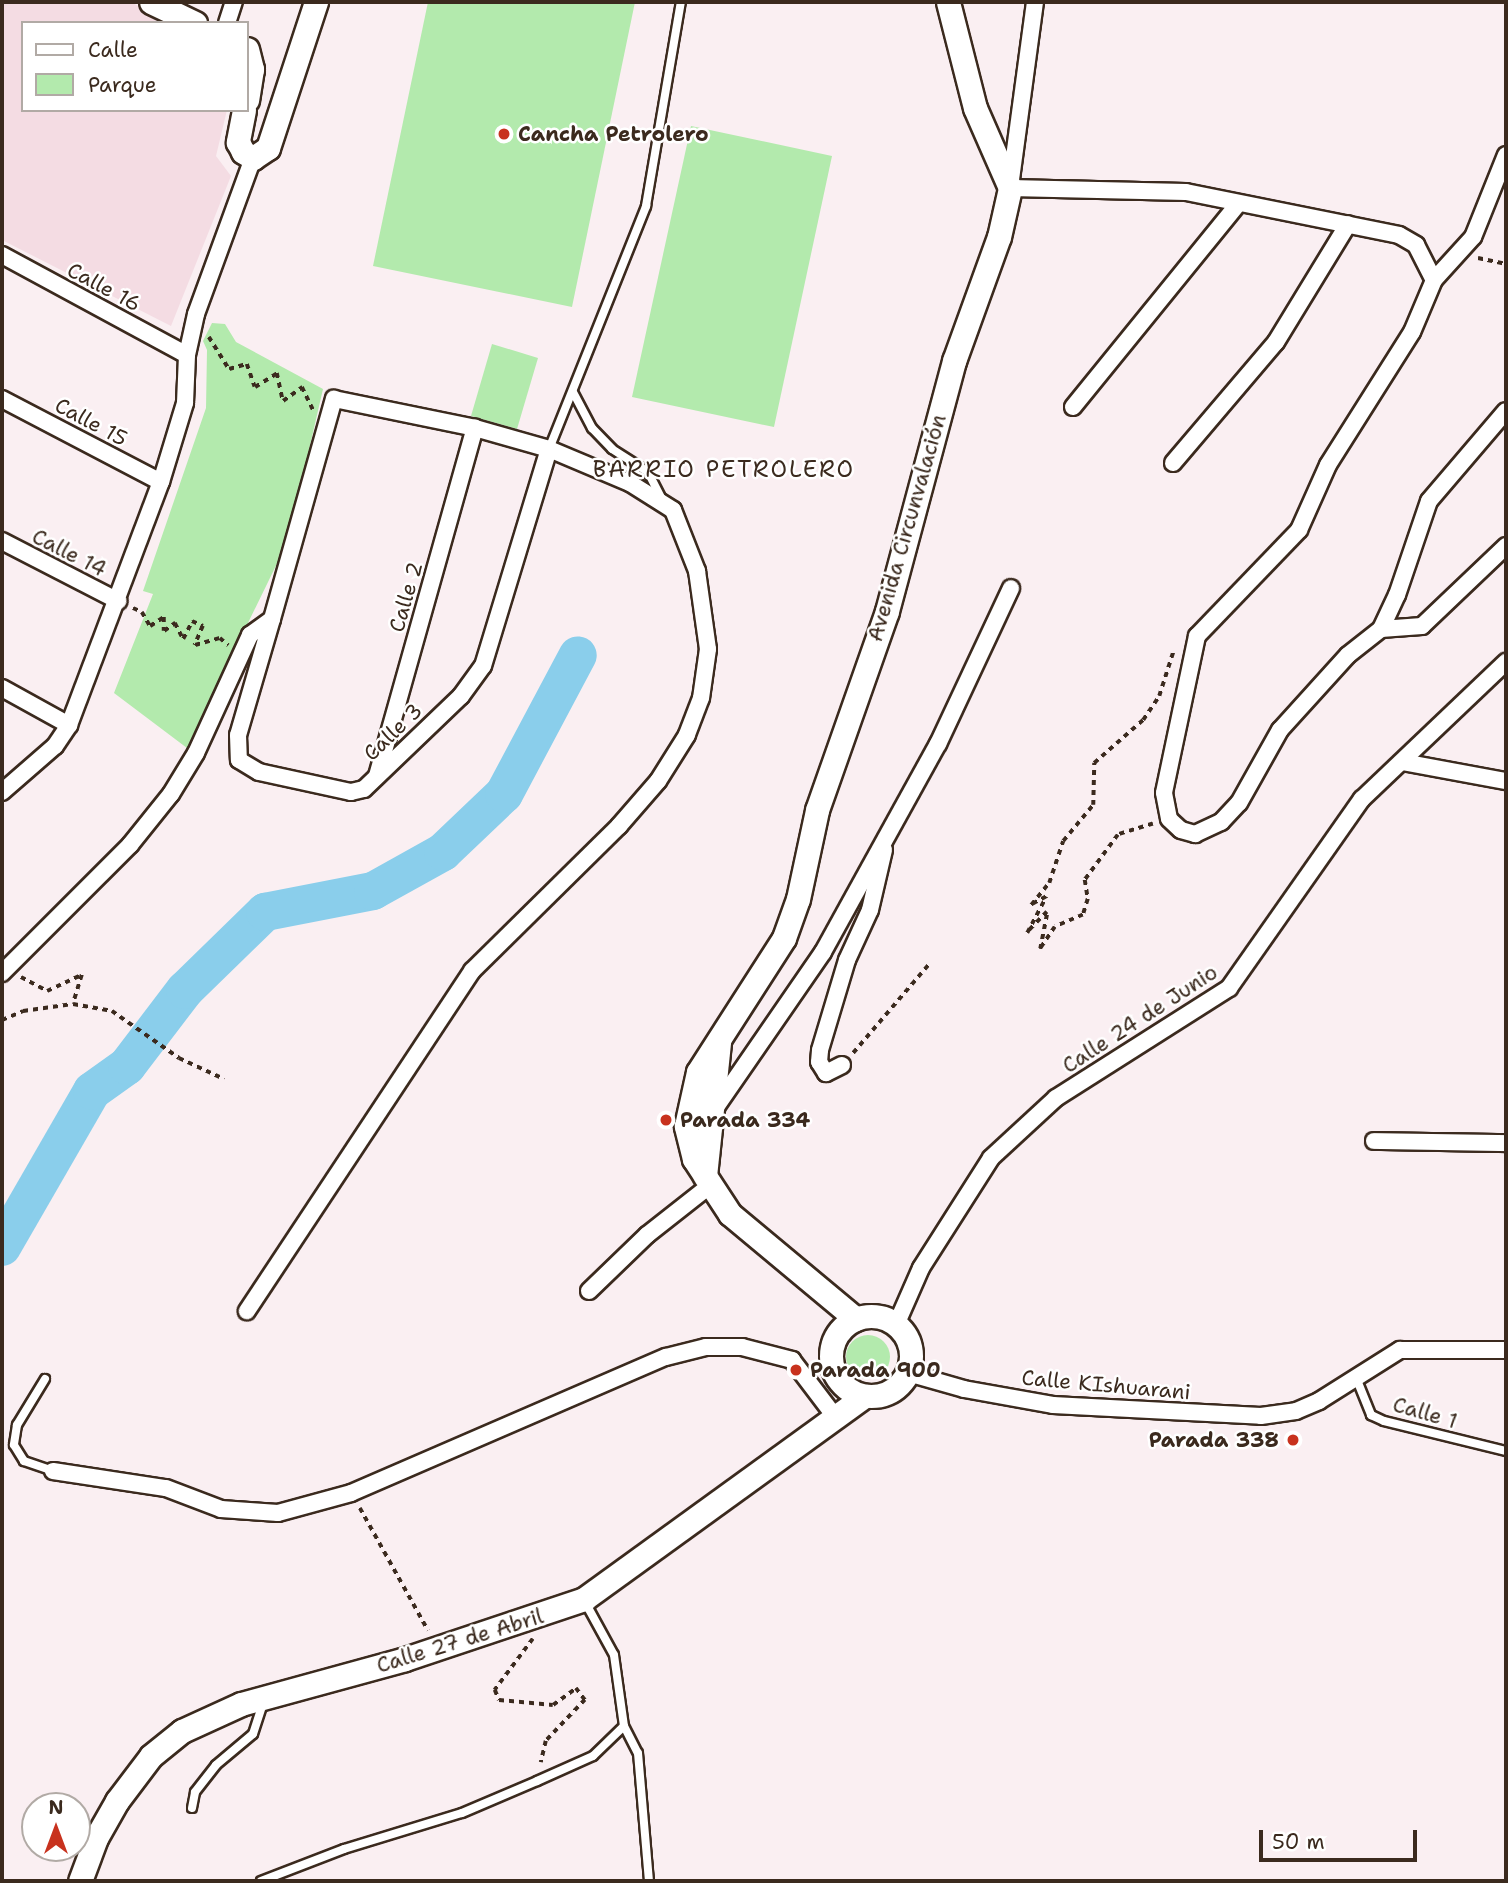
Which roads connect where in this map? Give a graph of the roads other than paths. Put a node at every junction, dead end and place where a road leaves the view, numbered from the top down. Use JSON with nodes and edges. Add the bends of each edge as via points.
{"nodes":[{"id":1,"x":151,"y":2,"type":"edge"},
{"id":2,"x":234,"y":2,"type":"edge"},
{"id":3,"x":316,"y":2,"type":"edge"},
{"id":4,"x":681,"y":2,"type":"edge"},
{"id":5,"x":948,"y":2,"type":"edge"},
{"id":6,"x":1035,"y":2,"type":"edge"},
{"id":7,"x":191,"y":21,"type":"edge"},
{"id":8,"x":229,"y":21,"type":"edge"},
{"id":9,"x":248,"y":53,"type":"edge"},
{"id":10,"x":248,"y":94,"type":"edge"},
{"id":11,"x":244,"y":112,"type":"edge"},
{"id":12,"x":1506,"y":155,"type":"edge"},
{"id":13,"x":253,"y":158,"type":"junction"},
{"id":14,"x":1010,"y":188,"type":"junction"},
{"id":15,"x":1237,"y":205,"type":"junction"},
{"id":16,"x":1348,"y":224,"type":"junction"},
{"id":17,"x":2,"y":255,"type":"edge"},
{"id":18,"x":1434,"y":279,"type":"junction"},
{"id":19,"x":187,"y":355,"type":"junction"},
{"id":20,"x":572,"y":392,"type":"junction"},
{"id":21,"x":2,"y":399,"type":"edge"},
{"id":22,"x":1073,"y":407,"type":"dead end"},
{"id":23,"x":1506,"y":411,"type":"edge"},
{"id":24,"x":475,"y":428,"type":"junction"},
{"id":25,"x":549,"y":449,"type":"junction"},
{"id":26,"x":1173,"y":463,"type":"dead end"},
{"id":27,"x":160,"y":482,"type":"junction"},
{"id":28,"x":663,"y":503,"type":"junction"},
{"id":29,"x":2,"y":541,"type":"edge"},
{"id":30,"x":1506,"y":546,"type":"edge"},
{"id":31,"x":1011,"y":587,"type":"dead end"},
{"id":32,"x":118,"y":601,"type":"junction"},
{"id":33,"x":272,"y":619,"type":"junction"},
{"id":34,"x":1381,"y":629,"type":"junction"},
{"id":35,"x":1506,"y":662,"type":"edge"},
{"id":36,"x":2,"y":688,"type":"edge"},
{"id":37,"x":69,"y":725,"type":"junction"},
{"id":38,"x":1403,"y":762,"type":"junction"},
{"id":39,"x":377,"y":777,"type":"junction"},
{"id":40,"x":1506,"y":781,"type":"edge"},
{"id":41,"x":2,"y":792,"type":"edge"},
{"id":42,"x":890,"y":827,"type":"junction"},
{"id":43,"x":4,"y":971,"type":"edge"},
{"id":44,"x":719,"y":1043,"type":"junction"},
{"id":45,"x":842,"y":1065,"type":"road end"},
{"id":46,"x":714,"y":1113,"type":"junction"},
{"id":47,"x":688,"y":1114,"type":"junction"},
{"id":48,"x":1374,"y":1141,"type":"dead end"},
{"id":49,"x":1506,"y":1143,"type":"edge"},
{"id":50,"x":706,"y":1181,"type":"junction"},
{"id":51,"x":589,"y":1292,"type":"dead end"},
{"id":52,"x":247,"y":1311,"type":"dead end"},
{"id":53,"x":856,"y":1319,"type":"junction"},
{"id":54,"x":896,"y":1325,"type":"junction"},
{"id":55,"x":1506,"y":1350,"type":"edge"},
{"id":56,"x":908,"y":1373,"type":"junction"},
{"id":57,"x":45,"y":1379,"type":"dead end"},
{"id":58,"x":1357,"y":1380,"type":"junction"},
{"id":59,"x":864,"y":1396,"type":"junction"},
{"id":60,"x":836,"y":1418,"type":"junction"},
{"id":61,"x":1506,"y":1451,"type":"edge"},
{"id":62,"x":53,"y":1471,"type":"joint"},
{"id":63,"x":584,"y":1600,"type":"junction"},
{"id":64,"x":265,"y":1697,"type":"junction"},
{"id":65,"x":624,"y":1726,"type":"junction"},
{"id":66,"x":192,"y":1808,"type":"dead end"},
{"id":67,"x":80,"y":1881,"type":"edge"},
{"id":68,"x":261,"y":1881,"type":"edge"},
{"id":69,"x":649,"y":1881,"type":"edge"}],
"edges":[{"from":1,"to":7,"type":"main road"},
{"from":2,"to":8,"type":"street"},
{"from":3,"to":13,"type":"main road","via":[[268,148]]},
{"from":4,"to":20,"type":"lane","via":[[646,206]]},
{"from":5,"to":14,"type":"main road","via":[[975,108]]},
{"from":6,"to":14,"type":"street"},
{"from":9,"to":10,"type":"main road","via":[[252,69]]},
{"from":11,"to":13,"type":"main road","via":[[238,142]]},
{"from":12,"to":18,"type":"street","via":[[1462,254]]},
{"from":13,"to":19,"type":"street","via":[[196,314]]},
{"from":14,"to":15,"type":"street","via":[[1140,187]]},
{"from":14,"to":44,"type":"main road","name":"Avenida Circunvalación","via":[[999,237],[954,361],[887,611],[817,810],[798,899],[784,938]]},
{"from":15,"to":16,"type":"street"},
{"from":15,"to":22,"type":"street"},
{"from":16,"to":18,"type":"street","via":[[1399,235],[1416,245]]},
{"from":16,"to":26,"type":"street","via":[[1276,342]]},
{"from":17,"to":19,"type":"street","name":"Calle 16"},
{"from":18,"to":34,"type":"street","via":[[1412,332],[1328,465],[1300,530],[1203,627],[1191,650],[1164,793],[1169,819],[1181,830],[1195,834],[1221,822],[1239,803],[1262,758],[1297,709],[1348,654]]},
{"from":19,"to":27,"type":"street","via":[[185,403]]},
{"from":20,"to":25,"type":"lane"},
{"from":20,"to":28,"type":"lane","via":[[592,428],[612,449],[648,472]]},
{"from":21,"to":27,"type":"street","name":"Calle 15"},
{"from":23,"to":34,"type":"street","via":[[1429,501]]},
{"from":24,"to":25,"type":"street"},
{"from":24,"to":33,"type":"street","via":[[334,399]]},
{"from":24,"to":39,"type":"street","name":"Calle 2"},
{"from":25,"to":28,"type":"street","via":[[630,482]]},
{"from":25,"to":39,"type":"street","name":"Calle 3","via":[[483,666],[461,696]]},
{"from":27,"to":32,"type":"street"},
{"from":28,"to":52,"type":"street","via":[[673,510],[686,534],[704,609],[708,649],[701,698],[687,736],[658,781],[619,827],[472,971]]},
{"from":29,"to":32,"type":"street","name":"Calle 14"},
{"from":30,"to":34,"type":"street","via":[[1422,626]]},
{"from":31,"to":42,"type":"street","via":[[938,744]]},
{"from":32,"to":37,"type":"street"},
{"from":33,"to":39,"type":"street","name":"Calle 3","via":[[238,736],[239,760],[259,772],[351,792],[364,789]]},
{"from":33,"to":43,"type":"street","via":[[250,635],[196,753],[171,794],[130,845]]},
{"from":35,"to":38,"type":"street","name":"Calle 24 de Junio"},
{"from":36,"to":37,"type":"street"},
{"from":37,"to":41,"type":"street","via":[[55,746]]},
{"from":38,"to":40,"type":"street"},
{"from":38,"to":54,"type":"street","name":"Calle 24 de Junio","via":[[1362,799],[1230,988],[1056,1098],[990,1157],[920,1268]]},
{"from":42,"to":45,"type":"street","via":[[870,910],[848,960],[820,1050],[818,1062],[826,1073]]},
{"from":42,"to":46,"type":"street","via":[[823,952]]},
{"from":44,"to":46,"type":"main road","name":"Avenida Circunvalación"},
{"from":44,"to":47,"type":"main road","name":"Avenida Circunvalación","via":[[698,1072]]},
{"from":46,"to":47,"type":"street"},
{"from":46,"to":50,"type":"main road","name":"Avenida Circunvalación"},
{"from":47,"to":50,"type":"main road","name":"Avenida Circunvalación","via":[[687,1145]]},
{"from":48,"to":49,"type":"street"},
{"from":50,"to":51,"type":"street"},
{"from":50,"to":53,"type":"main road","name":"Avenida Circunvalación","via":[[760,1242]]},
{"from":53,"to":54,"type":"main road","via":[[876,1317]]},
{"from":53,"to":59,"type":"main road","via":[[837,1336],[831,1361],[842,1384]]},
{"from":54,"to":56,"type":"main road","via":[[910,1347]]},
{"from":55,"to":58,"type":"street","name":"Calle KIshuarani","via":[[1400,1350]]},
{"from":56,"to":58,"type":"street","name":"Calle KIshuarani","via":[[964,1389],[1054,1405],[1261,1416],[1296,1412]]},
{"from":56,"to":59,"type":"main road","via":[[890,1392]]},
{"from":57,"to":62,"type":"lane","via":[[17,1425],[14,1445],[24,1461]]},
{"from":58,"to":61,"type":"lane","name":"Calle 1","via":[[1371,1415]]},
{"from":59,"to":60,"type":"main road","name":"Calle 27 de Abril"},
{"from":60,"to":62,"type":"street","via":[[792,1360],[743,1347],[706,1347],[666,1357],[351,1493],[278,1513],[201,1505],[148,1484]]},
{"from":60,"to":63,"type":"main road","name":"Calle 27 de Abril"},
{"from":63,"to":64,"type":"main road","name":"Calle 27 de Abril"},
{"from":63,"to":65,"type":"lane","via":[[614,1655]]},
{"from":64,"to":66,"type":"lane","via":[[259,1725],[209,1774],[195,1792]]},
{"from":64,"to":67,"type":"main road","name":"Calle 27 de Abril","via":[[182,1731],[152,1756],[96,1838]]},
{"from":65,"to":68,"type":"lane","via":[[593,1756],[537,1781],[462,1813],[344,1849]]},
{"from":65,"to":69,"type":"lane","via":[[642,1773]]}]}
